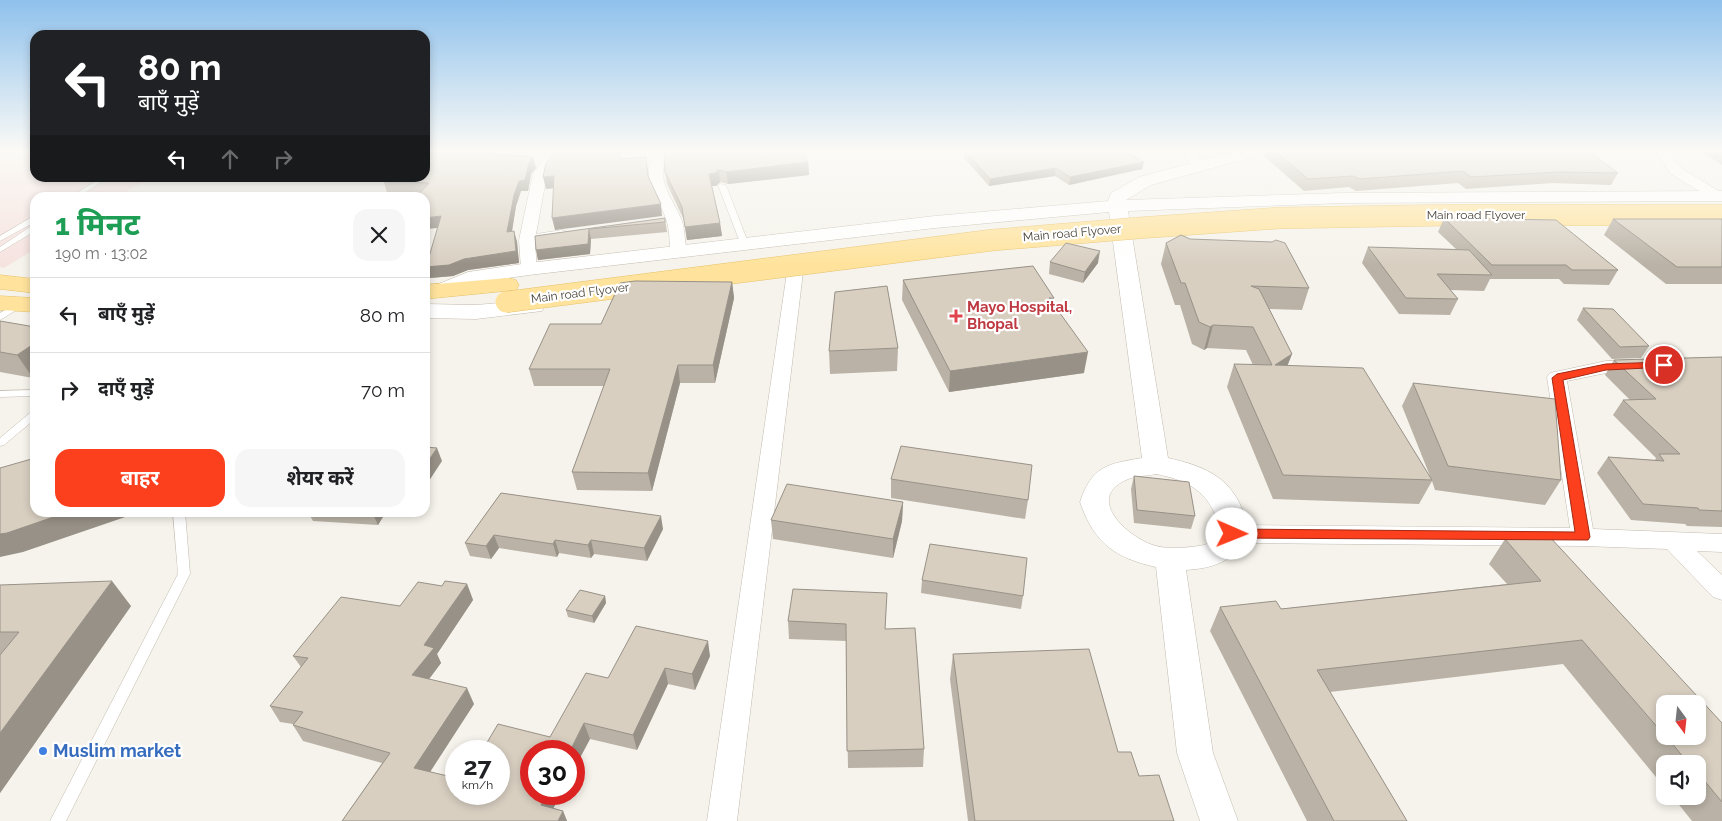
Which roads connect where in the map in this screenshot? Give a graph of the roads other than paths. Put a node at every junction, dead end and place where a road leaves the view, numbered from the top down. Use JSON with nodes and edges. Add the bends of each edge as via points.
{"nodes":[{"id":1,"x":537,"y":188,"type":"edge"},
{"id":2,"x":659,"y":188,"type":"edge"},
{"id":3,"x":723,"y":188,"type":"edge"},
{"id":4,"x":1132,"y":188,"type":"edge"},
{"id":5,"x":1700,"y":188,"type":"edge"},
{"id":6,"x":1721,"y":203,"type":"edge"},
{"id":7,"x":1116,"y":206,"type":"junction"},
{"id":8,"x":674,"y":221,"type":"junction"},
{"id":9,"x":30,"y":223,"type":"edge"},
{"id":10,"x":654,"y":223,"type":"edge"},
{"id":11,"x":1722,"y":226,"type":"edge"},
{"id":12,"x":30,"y":231,"type":"edge"},
{"id":13,"x":576,"y":233,"type":"edge"},
{"id":14,"x":1121,"y":237,"type":"junction"},
{"id":15,"x":0,"y":239,"type":"edge"},
{"id":16,"x":527,"y":240,"type":"junction"},
{"id":17,"x":745,"y":245,"type":"junction"},
{"id":18,"x":0,"y":250,"type":"edge"},
{"id":19,"x":679,"y":253,"type":"junction"},
{"id":20,"x":529,"y":269,"type":"junction"},
{"id":21,"x":795,"y":272,"type":"junction"},
{"id":22,"x":0,"y":282,"type":"edge"},
{"id":23,"x":30,"y":285,"type":"edge"},
{"id":24,"x":430,"y":300,"type":"edge"},
{"id":25,"x":430,"y":301,"type":"edge"},
{"id":26,"x":430,"y":301,"type":"edge"},
{"id":27,"x":18,"y":304,"type":"edge"},
{"id":28,"x":0,"y":317,"type":"edge"},
{"id":29,"x":1655,"y":365,"type":"edge"},
{"id":30,"x":30,"y":393,"type":"edge"},
{"id":31,"x":0,"y":394,"type":"edge"},
{"id":32,"x":19,"y":394,"type":"junction"},
{"id":33,"x":0,"y":400,"type":"edge"},
{"id":34,"x":30,"y":418,"type":"edge"},
{"id":35,"x":0,"y":443,"type":"edge"},
{"id":36,"x":1156,"y":465,"type":"junction"},
{"id":37,"x":179,"y":517,"type":"edge"},
{"id":38,"x":1232,"y":534,"type":"junction"},
{"id":39,"x":1583,"y":537,"type":"junction"},
{"id":40,"x":1674,"y":542,"type":"junction"},
{"id":41,"x":1722,"y":543,"type":"edge"},
{"id":42,"x":1170,"y":560,"type":"junction"},
{"id":43,"x":1722,"y":590,"type":"edge"},
{"id":44,"x":58,"y":821,"type":"edge"},
{"id":45,"x":722,"y":821,"type":"edge"},
{"id":46,"x":1219,"y":821,"type":"edge"}],
"edges":[{"from":1,"to":16,"type":"street"},
{"from":2,"to":8,"type":"street"},
{"from":3,"to":17,"type":"lane"},
{"from":4,"to":7,"type":"street","via":[[1117,197]]},
{"from":5,"to":6,"type":"street"},
{"from":6,"to":7,"type":"street","via":[[1343,198]]},
{"from":6,"to":25,"type":"main road","name":"Main road Flyover","bridge":true,"via":[[1156,226],[994,240]]},
{"from":7,"to":14,"type":"street"},
{"from":7,"to":17,"type":"street","via":[[935,222]]},
{"from":8,"to":10,"type":"street"},
{"from":8,"to":19,"type":"street"},
{"from":9,"to":15,"type":"lane"},
{"from":11,"to":14,"type":"street","via":[[1518,222],[1401,224],[1295,226]]},
{"from":12,"to":18,"type":"lane"},
{"from":13,"to":16,"type":"street"},
{"from":14,"to":21,"type":"street"},
{"from":14,"to":36,"type":"street"},
{"from":16,"to":20,"type":"street"},
{"from":17,"to":19,"type":"street"},
{"from":19,"to":20,"type":"street"},
{"from":20,"to":24,"type":"street","via":[[468,278]]},
{"from":21,"to":26,"type":"street","via":[[476,312]]},
{"from":21,"to":45,"type":"street"},
{"from":22,"to":23,"type":"main road"},
{"from":27,"to":28,"type":"lane"},
{"from":29,"to":39,"type":"street","via":[[1606,367],[1557,378]]},
{"from":30,"to":32,"type":"lane"},
{"from":31,"to":32,"type":"lane"},
{"from":32,"to":33,"type":"lane"},
{"from":34,"to":35,"type":"lane"},
{"from":36,"to":38,"type":"street","via":[[1197,477],[1214,489],[1226,503],[1233,519]]},
{"from":36,"to":42,"type":"street","via":[[1114,471],[1101,482],[1094,496],[1095,512],[1105,529],[1122,544],[1145,555]]},
{"from":37,"to":44,"type":"lane","via":[[184,574]]},
{"from":38,"to":39,"type":"street"},
{"from":38,"to":42,"type":"street","via":[[1224,546],[1210,555],[1192,560]]},
{"from":39,"to":40,"type":"street"},
{"from":40,"to":41,"type":"street"},
{"from":40,"to":43,"type":"street"},
{"from":42,"to":46,"type":"street","via":[[1195,753]]}]}
